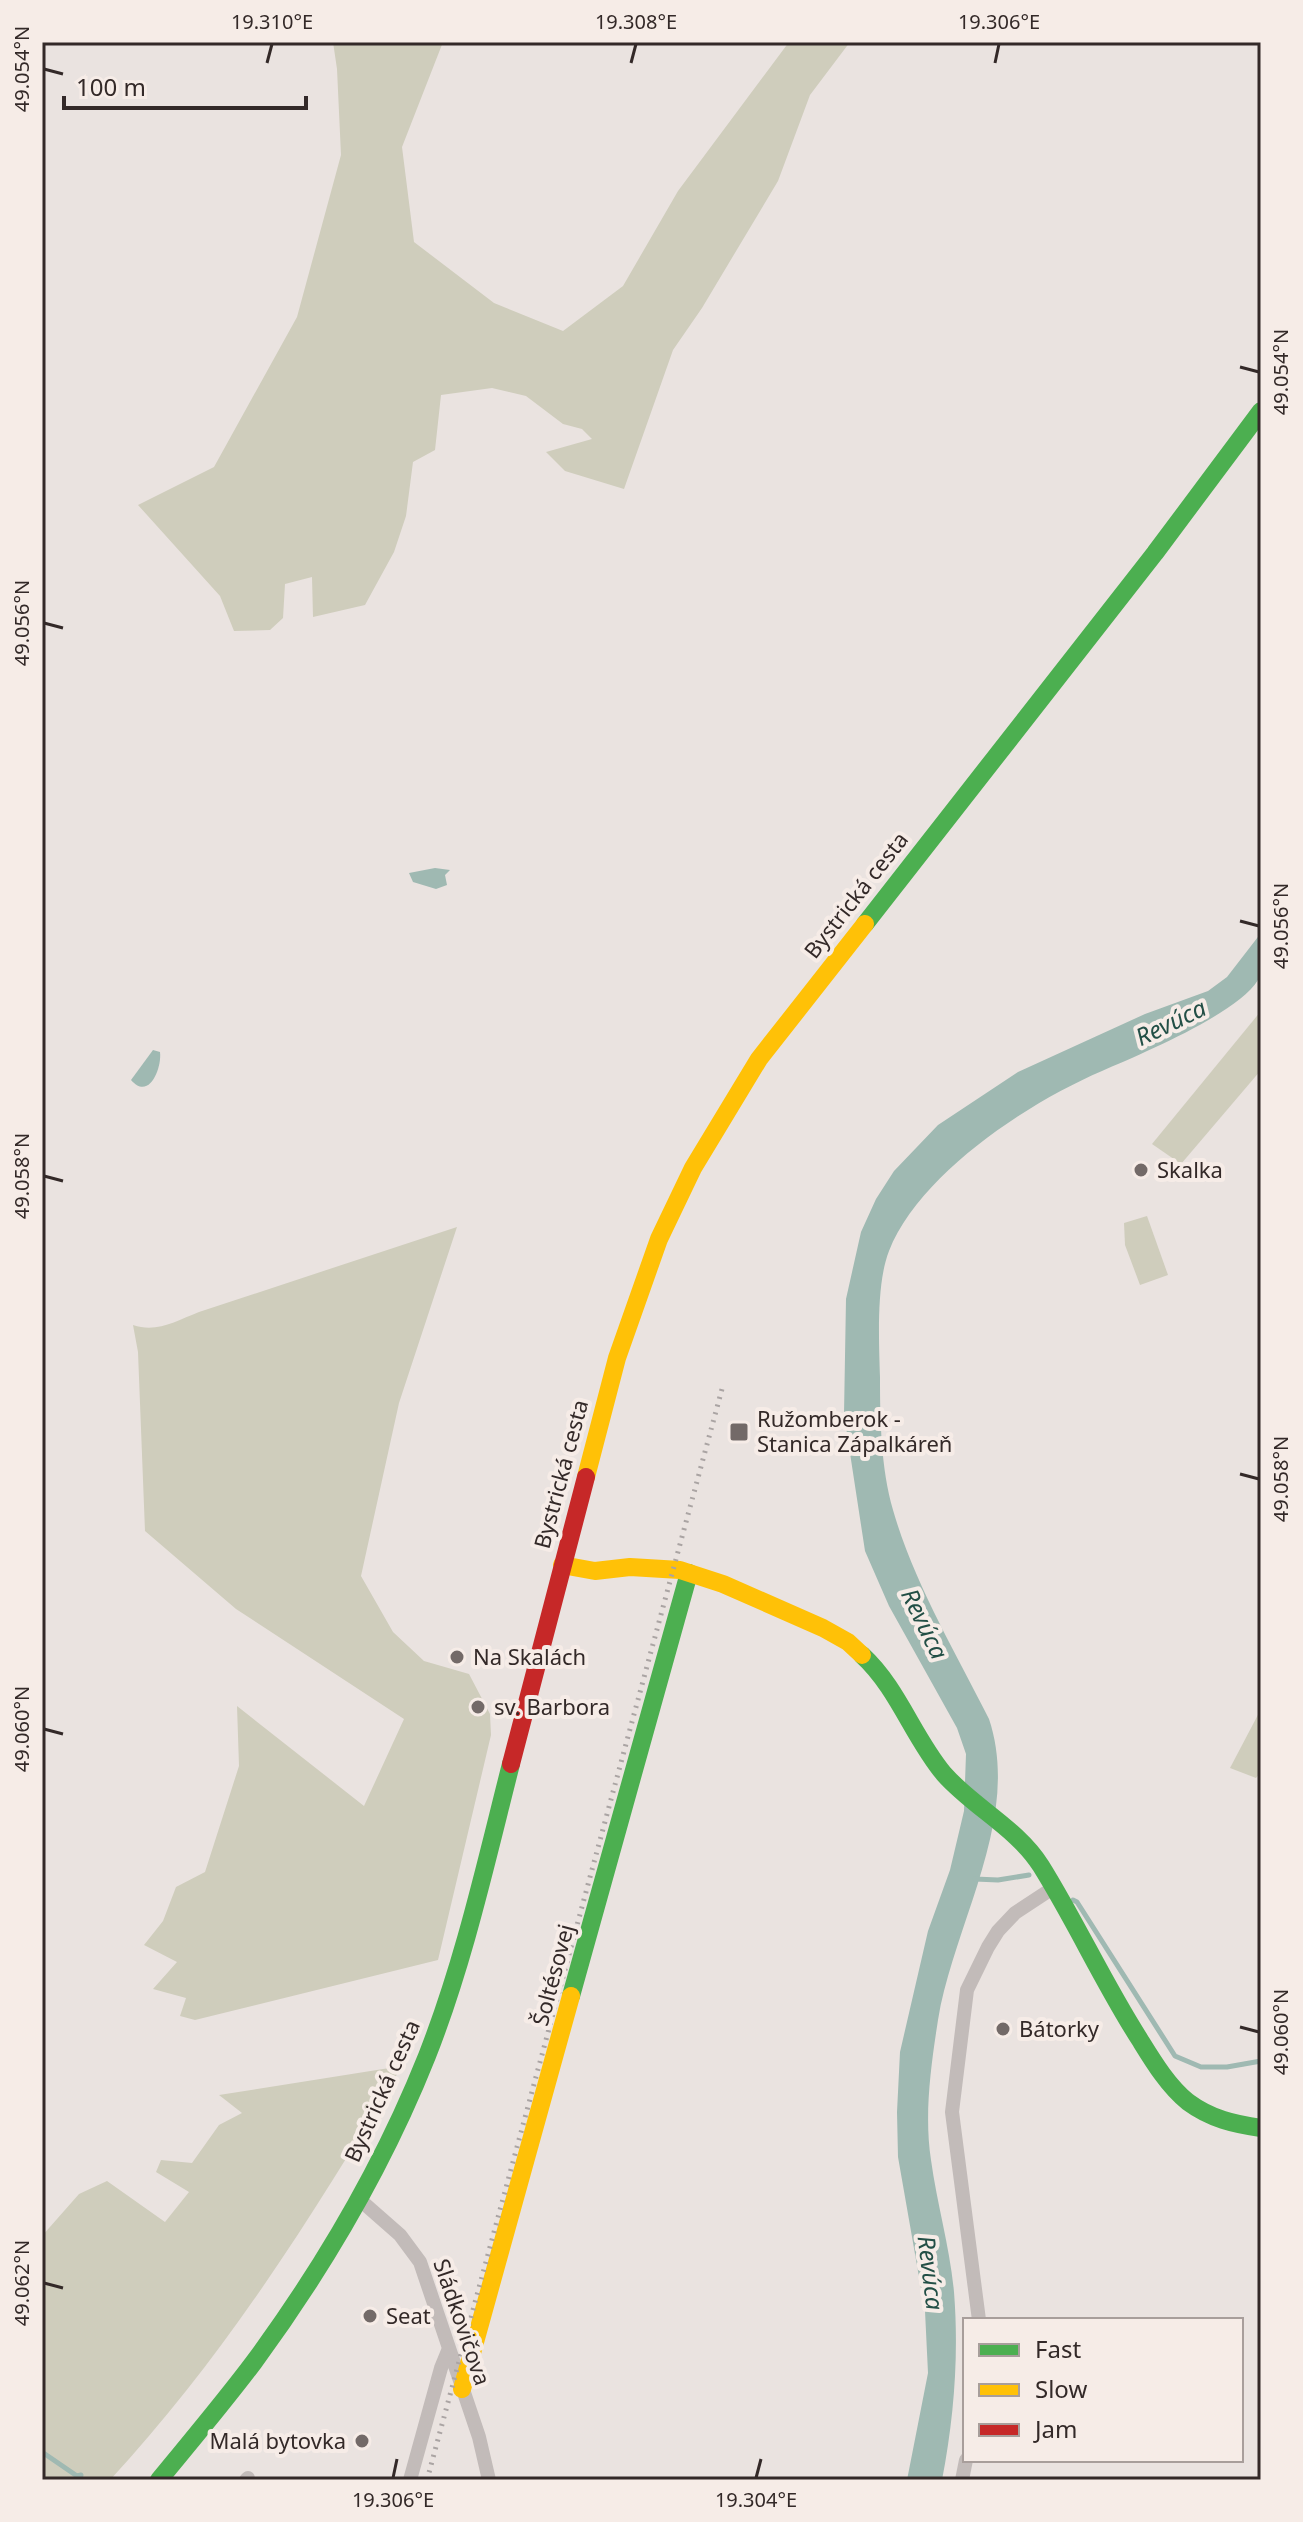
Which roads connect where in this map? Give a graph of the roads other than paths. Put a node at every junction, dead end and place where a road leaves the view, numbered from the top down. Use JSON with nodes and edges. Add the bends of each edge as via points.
{"nodes":[{"id":1,"x":1261,"y":411,"type":"edge"},
{"id":2,"x":562,"y":1565,"type":"junction"},
{"id":3,"x":689,"y":1573,"type":"junction"},
{"id":4,"x":1053,"y":1888,"type":"junction"},
{"id":5,"x":1261,"y":2128,"type":"edge"},
{"id":6,"x":359,"y":2199,"type":"junction"},
{"id":7,"x":979,"y":2318,"type":"edge"},
{"id":8,"x":448,"y":2351,"type":"junction"},
{"id":9,"x":462,"y":2389,"type":"junction"},
{"id":10,"x":159,"y":2480,"type":"edge"},
{"id":11,"x":410,"y":2480,"type":"edge"},
{"id":12,"x":489,"y":2480,"type":"edge"}],
"edges":[{"from":1,"to":2,"type":"main road","name":"Bystrická cesta","via":[[759,1059],[708,1142],[639,1288]]},
{"from":2,"to":3,"type":"main road"},
{"from":2,"to":6,"type":"main road","name":"Bystrická cesta","via":[[453,1982],[404,2108]]},
{"from":3,"to":4,"type":"main road","via":[[848,1642],[880,1671],[945,1775],[1012,1834]]},
{"from":3,"to":9,"type":"main road","name":"Šoltésovej"},
{"from":4,"to":5,"type":"main road","via":[[1156,2066],[1187,2101],[1223,2122]]},
{"from":4,"to":7,"type":"street","via":[[998,1931],[967,1990],[952,2112]]},
{"from":6,"to":8,"type":"street","name":"Sládkovičova","via":[[400,2235],[420,2262]]},
{"from":6,"to":10,"type":"main road","name":"Bystrická cesta","via":[[280,2327]]},
{"from":8,"to":9,"type":"street","name":"Sládkovičova"},
{"from":8,"to":11,"type":"street"},
{"from":9,"to":12,"type":"street","name":"Sládkovičova"}]}
